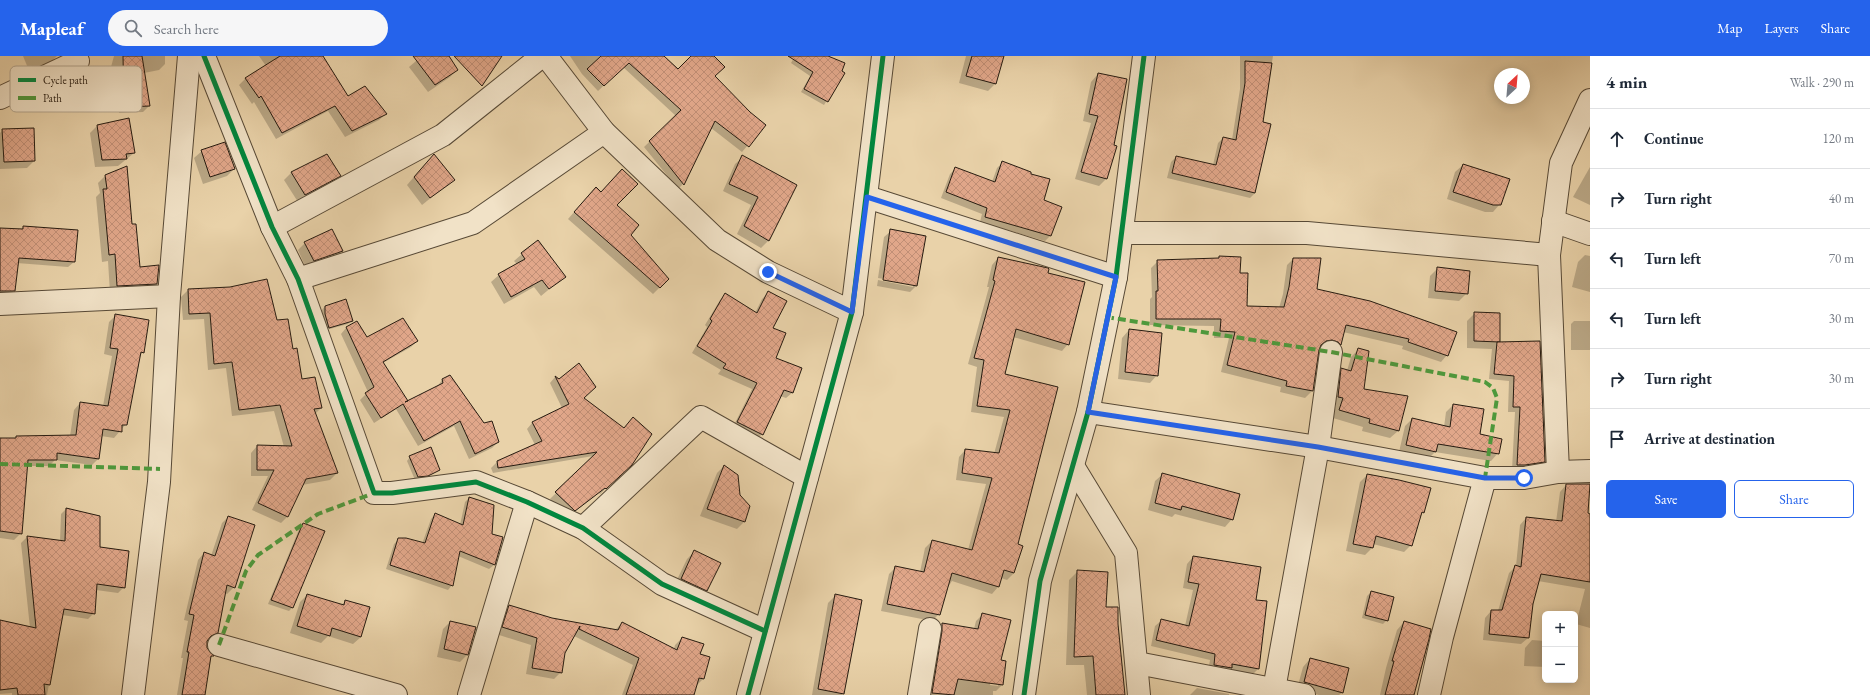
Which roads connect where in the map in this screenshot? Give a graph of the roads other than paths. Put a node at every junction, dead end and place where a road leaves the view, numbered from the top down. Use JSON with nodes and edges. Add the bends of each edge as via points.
{"nodes":[{"id":1,"x":188,"y":56,"type":"edge"},
{"id":2,"x":204,"y":56,"type":"edge"},
{"id":3,"x":542,"y":56,"type":"edge"},
{"id":4,"x":546,"y":56,"type":"edge"},
{"id":5,"x":883,"y":56,"type":"edge"},
{"id":6,"x":1144,"y":56,"type":"edge"},
{"id":7,"x":78,"y":61,"type":"dead end"},
{"id":8,"x":67,"y":66,"type":"edge"},
{"id":9,"x":10,"y":93,"type":"edge"},
{"id":10,"x":0,"y":98,"type":"edge"},
{"id":11,"x":1590,"y":100,"type":"edge"},
{"id":12,"x":604,"y":132,"type":"junction"},
{"id":13,"x":867,"y":197,"type":"junction"},
{"id":14,"x":1554,"y":221,"type":"junction"},
{"id":15,"x":272,"y":227,"type":"junction"},
{"id":16,"x":1122,"y":233,"type":"junction"},
{"id":17,"x":1590,"y":234,"type":"edge"},
{"id":18,"x":1549,"y":255,"type":"junction"},
{"id":19,"x":1116,"y":277,"type":"junction"},
{"id":20,"x":298,"y":279,"type":"junction"},
{"id":21,"x":169,"y":296,"type":"junction"},
{"id":22,"x":0,"y":304,"type":"edge"},
{"id":23,"x":852,"y":312,"type":"junction"},
{"id":24,"x":1331,"y":352,"type":"dead end"},
{"id":25,"x":1088,"y":412,"type":"junction"},
{"id":26,"x":1318,"y":447,"type":"junction"},
{"id":27,"x":1073,"y":466,"type":"junction"},
{"id":28,"x":1590,"y":471,"type":"edge"},
{"id":29,"x":1558,"y":472,"type":"junction"},
{"id":30,"x":807,"y":477,"type":"junction"},
{"id":31,"x":1485,"y":478,"type":"junction"},
{"id":32,"x":527,"y":502,"type":"junction"},
{"id":33,"x":583,"y":528,"type":"junction"},
{"id":34,"x":930,"y":629,"type":"dead end"},
{"id":35,"x":765,"y":631,"type":"junction"},
{"id":36,"x":219,"y":645,"type":"dead end"},
{"id":37,"x":1137,"y":663,"type":"junction"},
{"id":38,"x":1274,"y":692,"type":"edge"},
{"id":39,"x":133,"y":695,"type":"edge"},
{"id":40,"x":396,"y":695,"type":"edge"},
{"id":41,"x":469,"y":695,"type":"edge"},
{"id":42,"x":748,"y":695,"type":"edge"},
{"id":43,"x":919,"y":695,"type":"edge"},
{"id":44,"x":1024,"y":695,"type":"edge"},
{"id":45,"x":1139,"y":695,"type":"edge"},
{"id":46,"x":1304,"y":695,"type":"edge"},
{"id":47,"x":1429,"y":695,"type":"edge"}],
"edges":[{"from":1,"to":21,"type":"street"},
{"from":2,"to":15,"type":"street"},
{"from":3,"to":15,"type":"street","via":[[443,135]]},
{"from":4,"to":12,"type":"street"},
{"from":5,"to":13,"type":"street"},
{"from":6,"to":16,"type":"street"},
{"from":7,"to":8,"type":"street"},
{"from":9,"to":10,"type":"street"},
{"from":11,"to":14,"type":"street","via":[[1561,163]]},
{"from":12,"to":20,"type":"street","via":[[473,223]]},
{"from":12,"to":23,"type":"street","via":[[717,240],[768,272]]},
{"from":13,"to":19,"type":"street"},
{"from":13,"to":23,"type":"street"},
{"from":14,"to":17,"type":"street"},
{"from":14,"to":18,"type":"street"},
{"from":15,"to":20,"type":"street"},
{"from":16,"to":18,"type":"street","via":[[1307,234]]},
{"from":16,"to":19,"type":"street"},
{"from":18,"to":29,"type":"street"},
{"from":19,"to":25,"type":"street"},
{"from":20,"to":32,"type":"street","via":[[374,493],[476,482]]},
{"from":21,"to":22,"type":"street"},
{"from":21,"to":39,"type":"street","via":[[159,482]]},
{"from":23,"to":30,"type":"street"},
{"from":24,"to":26,"type":"street"},
{"from":25,"to":26,"type":"street"},
{"from":25,"to":27,"type":"street"},
{"from":26,"to":31,"type":"street"},
{"from":26,"to":38,"type":"street"},
{"from":27,"to":37,"type":"street","via":[[1126,553]]},
{"from":27,"to":44,"type":"street","via":[[1040,581]]},
{"from":28,"to":29,"type":"street"},
{"from":29,"to":31,"type":"street","via":[[1524,478]]},
{"from":30,"to":33,"type":"street","via":[[701,417]]},
{"from":30,"to":35,"type":"street"},
{"from":31,"to":47,"type":"street"},
{"from":32,"to":33,"type":"street"},
{"from":32,"to":41,"type":"street"},
{"from":33,"to":35,"type":"street","via":[[662,584]]},
{"from":34,"to":43,"type":"street"},
{"from":35,"to":42,"type":"street"},
{"from":36,"to":40,"type":"street"},
{"from":37,"to":38,"type":"street"},
{"from":37,"to":45,"type":"street"},
{"from":38,"to":46,"type":"street"}]}
